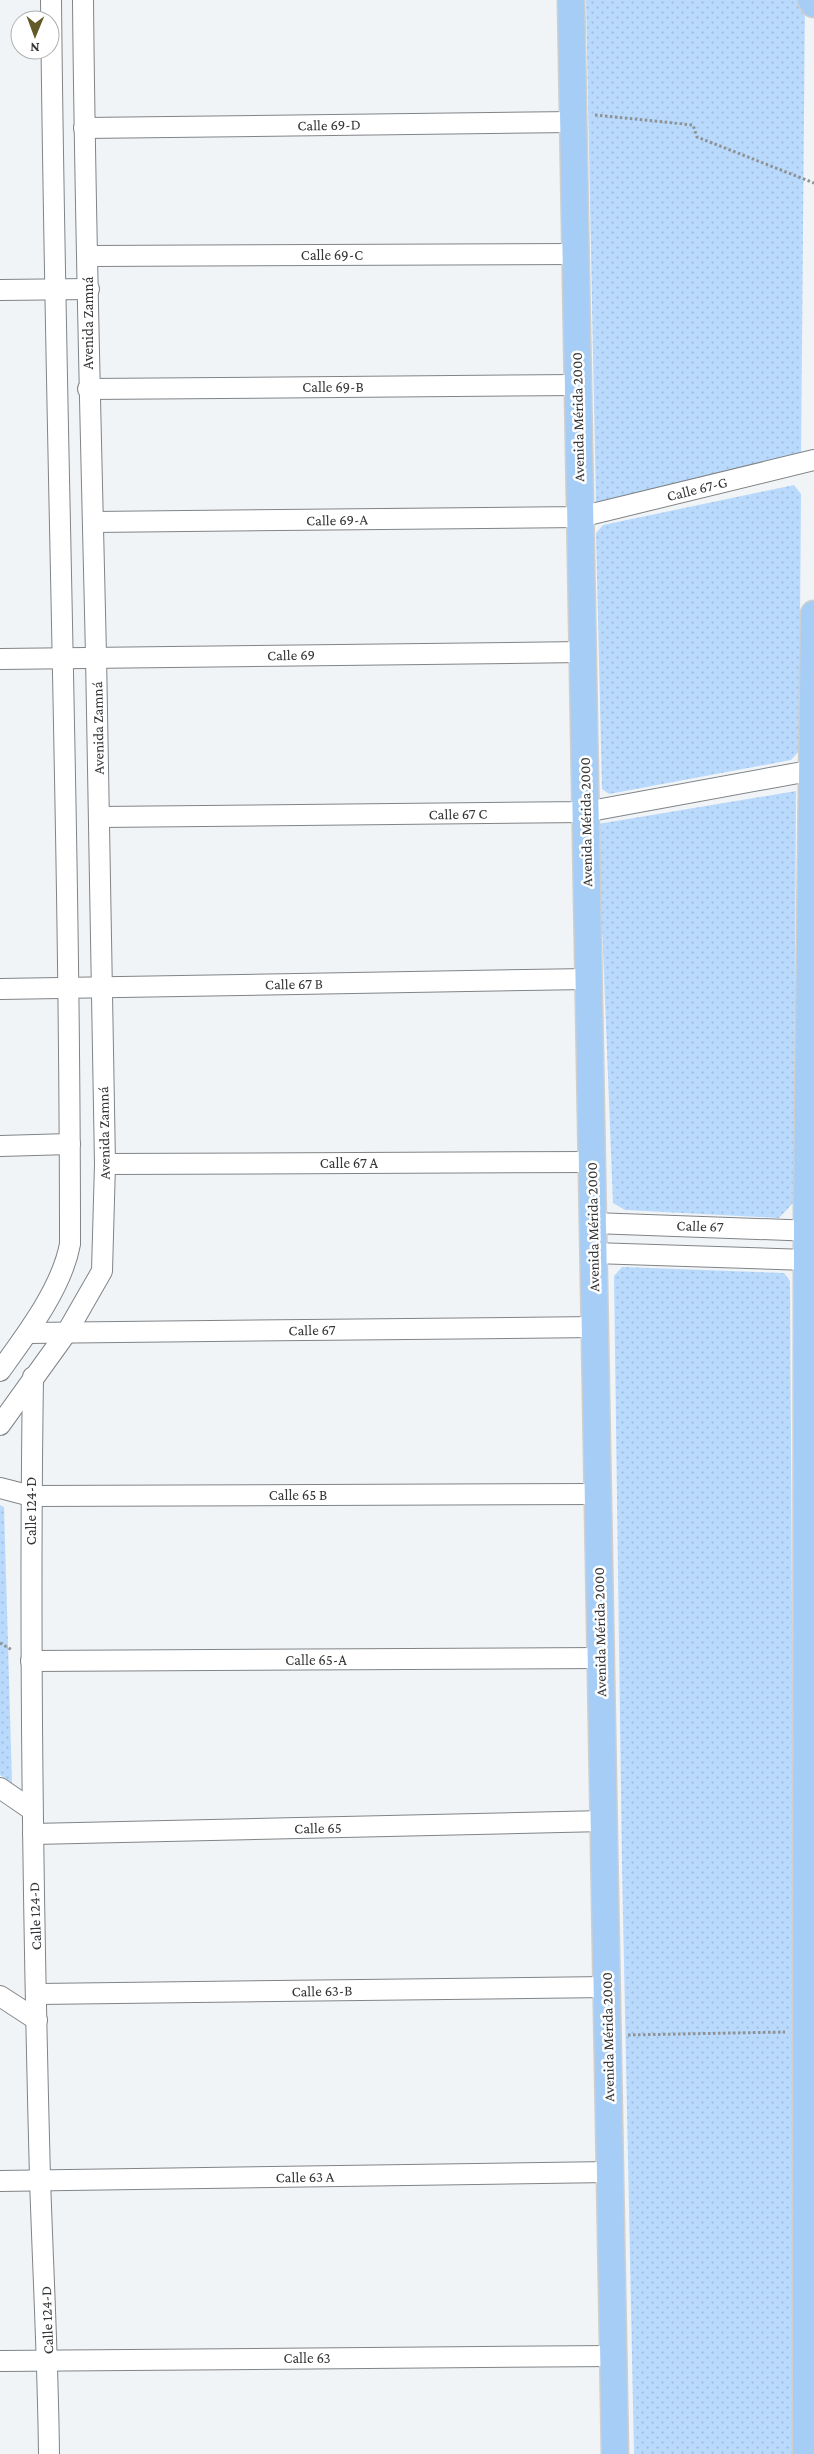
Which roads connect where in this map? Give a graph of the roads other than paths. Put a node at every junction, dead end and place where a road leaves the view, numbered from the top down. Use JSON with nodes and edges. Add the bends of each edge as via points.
{"nodes":[{"id":1,"x":51,"y":0,"type":"edge"},
{"id":2,"x":83,"y":0,"type":"edge"},
{"id":3,"x":571,"y":0,"type":"edge"},
{"id":4,"x":811,"y":0,"type":"edge"},
{"id":5,"x":814,"y":4,"type":"edge"},
{"id":6,"x":573,"y":117,"type":"junction"},
{"id":7,"x":84,"y":128,"type":"junction"},
{"id":8,"x":576,"y":254,"type":"junction"},
{"id":9,"x":88,"y":256,"type":"junction"},
{"id":10,"x":88,"y":289,"type":"junction"},
{"id":11,"x":0,"y":290,"type":"edge"},
{"id":12,"x":54,"y":290,"type":"junction"},
{"id":13,"x":578,"y":385,"type":"junction"},
{"id":14,"x":88,"y":389,"type":"junction"},
{"id":15,"x":814,"y":460,"type":"edge"},
{"id":16,"x":580,"y":517,"type":"junction"},
{"id":17,"x":93,"y":522,"type":"junction"},
{"id":18,"x":814,"y":614,"type":"edge"},
{"id":19,"x":583,"y":652,"type":"junction"},
{"id":20,"x":62,"y":658,"type":"junction"},
{"id":21,"x":96,"y":658,"type":"junction"},
{"id":22,"x":0,"y":660,"type":"edge"},
{"id":23,"x":813,"y":770,"type":"edge"},
{"id":24,"x":586,"y":812,"type":"junction"},
{"id":25,"x":99,"y":817,"type":"junction"},
{"id":26,"x":812,"y":918,"type":"edge"},
{"id":27,"x":588,"y":979,"type":"junction"},
{"id":28,"x":68,"y":988,"type":"junction"},
{"id":29,"x":101,"y":988,"type":"junction"},
{"id":30,"x":0,"y":989,"type":"edge"},
{"id":31,"x":812,"y":1074,"type":"edge"},
{"id":32,"x":70,"y":1144,"type":"junction"},
{"id":33,"x":0,"y":1146,"type":"edge"},
{"id":34,"x":592,"y":1162,"type":"junction"},
{"id":35,"x":105,"y":1164,"type":"junction"},
{"id":36,"x":593,"y":1222,"type":"junction"},
{"id":37,"x":811,"y":1231,"type":"edge"},
{"id":38,"x":593,"y":1254,"type":"junction"},
{"id":39,"x":811,"y":1258,"type":"edge"},
{"id":40,"x":595,"y":1327,"type":"junction"},
{"id":41,"x":67,"y":1332,"type":"junction"},
{"id":42,"x":28,"y":1333,"type":"junction"},
{"id":43,"x":0,"y":1371,"type":"edge"},
{"id":44,"x":33,"y":1377,"type":"junction"},
{"id":45,"x":811,"y":1398,"type":"edge"},
{"id":46,"x":0,"y":1425,"type":"edge"},
{"id":47,"x":0,"y":1488,"type":"edge"},
{"id":48,"x":598,"y":1494,"type":"junction"},
{"id":49,"x":31,"y":1496,"type":"junction"},
{"id":50,"x":811,"y":1551,"type":"edge"},
{"id":51,"x":811,"y":1618,"type":"edge"},
{"id":52,"x":601,"y":1658,"type":"junction"},
{"id":53,"x":31,"y":1661,"type":"junction"},
{"id":54,"x":0,"y":1788,"type":"edge"},
{"id":55,"x":810,"y":1808,"type":"edge"},
{"id":56,"x":32,"y":1810,"type":"junction"},
{"id":57,"x":604,"y":1821,"type":"junction"},
{"id":58,"x":33,"y":1834,"type":"junction"},
{"id":59,"x":607,"y":1987,"type":"junction"},
{"id":60,"x":38,"y":1994,"type":"junction"},
{"id":61,"x":0,"y":1996,"type":"edge"},
{"id":62,"x":37,"y":2020,"type":"junction"},
{"id":63,"x":610,"y":2172,"type":"junction"},
{"id":64,"x":40,"y":2180,"type":"junction"},
{"id":65,"x":0,"y":2181,"type":"edge"},
{"id":66,"x":614,"y":2356,"type":"junction"},
{"id":67,"x":48,"y":2360,"type":"junction"},
{"id":68,"x":0,"y":2361,"type":"edge"},
{"id":69,"x":49,"y":2454,"type":"edge"},
{"id":70,"x":615,"y":2454,"type":"edge"},
{"id":71,"x":806,"y":2454,"type":"edge"}],
"edges":[{"from":1,"to":12,"type":"street"},
{"from":2,"to":7,"type":"street","name":"Avenida Zamná"},
{"from":3,"to":6,"type":"main road","name":"Avenida Mérida 2000"},
{"from":4,"to":5,"type":"main road"},
{"from":6,"to":7,"type":"street","name":"Calle 69-D"},
{"from":6,"to":8,"type":"main road","name":"Avenida Mérida 2000"},
{"from":7,"to":9,"type":"street","name":"Avenida Zamná"},
{"from":8,"to":9,"type":"street","name":"Calle 69-C"},
{"from":8,"to":13,"type":"main road","name":"Avenida Mérida 2000"},
{"from":9,"to":10,"type":"street","name":"Avenida Zamná"},
{"from":10,"to":12,"type":"street"},
{"from":10,"to":14,"type":"street","name":"Avenida Zamná"},
{"from":11,"to":12,"type":"street"},
{"from":12,"to":20,"type":"street"},
{"from":13,"to":14,"type":"street","name":"Calle 69-B"},
{"from":13,"to":16,"type":"main road","name":"Avenida Mérida 2000"},
{"from":14,"to":17,"type":"street","name":"Avenida Zamná"},
{"from":15,"to":16,"type":"street","name":"Calle 67-G"},
{"from":16,"to":17,"type":"street","name":"Calle 69-A"},
{"from":16,"to":19,"type":"main road","name":"Avenida Mérida 2000"},
{"from":17,"to":21,"type":"street","name":"Avenida Zamná"},
{"from":18,"to":23,"type":"main road"},
{"from":19,"to":21,"type":"street","name":"Calle 69"},
{"from":19,"to":24,"type":"main road","name":"Avenida Mérida 2000"},
{"from":20,"to":21,"type":"street","name":"Calle 69"},
{"from":20,"to":22,"type":"street","name":"Calle 69"},
{"from":20,"to":28,"type":"street"},
{"from":21,"to":25,"type":"street","name":"Avenida Zamná"},
{"from":23,"to":24,"type":"street","name":"Calle 67 C"},
{"from":23,"to":26,"type":"main road"},
{"from":24,"to":25,"type":"street","name":"Calle 67 C"},
{"from":24,"to":27,"type":"main road","name":"Avenida Mérida 2000"},
{"from":25,"to":29,"type":"street","name":"Avenida Zamná"},
{"from":26,"to":31,"type":"main road"},
{"from":27,"to":29,"type":"street","name":"Calle 67 B"},
{"from":27,"to":34,"type":"main road","name":"Avenida Mérida 2000"},
{"from":28,"to":29,"type":"street","name":"Calle 67 B"},
{"from":28,"to":30,"type":"street","name":"Calle 67 B"},
{"from":28,"to":32,"type":"street"},
{"from":29,"to":35,"type":"street","name":"Avenida Zamná"},
{"from":31,"to":37,"type":"main road"},
{"from":32,"to":33,"type":"street"},
{"from":32,"to":42,"type":"street","via":[[70,1244],[67,1261]]},
{"from":34,"to":35,"type":"street","name":"Calle 67 A"},
{"from":34,"to":36,"type":"main road","name":"Avenida Mérida 2000"},
{"from":35,"to":41,"type":"street","name":"Avenida Zamná","via":[[102,1271]]},
{"from":36,"to":37,"type":"street","name":"Calle 67"},
{"from":36,"to":38,"type":"main road","name":"Avenida Mérida 2000"},
{"from":37,"to":39,"type":"main road"},
{"from":38,"to":39,"type":"street","name":"Calle 67"},
{"from":38,"to":40,"type":"main road","name":"Avenida Mérida 2000"},
{"from":39,"to":45,"type":"main road"},
{"from":40,"to":41,"type":"street","name":"Calle 67"},
{"from":40,"to":48,"type":"main road","name":"Avenida Mérida 2000"},
{"from":41,"to":42,"type":"street","name":"Calle 67"},
{"from":41,"to":44,"type":"street","name":"Avenida Zamná"},
{"from":42,"to":43,"type":"street"},
{"from":44,"to":46,"type":"street","name":"Avenida Zamná"},
{"from":44,"to":49,"type":"street","name":"Calle 124-D"},
{"from":45,"to":50,"type":"main road"},
{"from":47,"to":49,"type":"street","name":"Calle 65 B"},
{"from":48,"to":49,"type":"street","name":"Calle 65 B"},
{"from":48,"to":52,"type":"main road","name":"Avenida Mérida 2000"},
{"from":49,"to":53,"type":"street","name":"Calle 124-D"},
{"from":50,"to":51,"type":"main road"},
{"from":51,"to":55,"type":"main road"},
{"from":52,"to":53,"type":"street","name":"Calle 65-A"},
{"from":52,"to":57,"type":"main road","name":"Avenida Mérida 2000"},
{"from":53,"to":56,"type":"street","name":"Calle 124-D"},
{"from":54,"to":56,"type":"street"},
{"from":55,"to":71,"type":"main road","via":[[806,2032]]},
{"from":56,"to":58,"type":"street","name":"Calle 124-D"},
{"from":57,"to":58,"type":"street","name":"Calle 65"},
{"from":57,"to":59,"type":"main road","name":"Avenida Mérida 2000"},
{"from":58,"to":60,"type":"street","name":"Calle 124-D"},
{"from":59,"to":60,"type":"street","name":"Calle 63-B"},
{"from":59,"to":63,"type":"main road","name":"Avenida Mérida 2000"},
{"from":60,"to":62,"type":"street","name":"Calle 124-D"},
{"from":61,"to":62,"type":"street"},
{"from":62,"to":64,"type":"street","name":"Calle 124-D"},
{"from":63,"to":64,"type":"street","name":"Calle 63 A"},
{"from":63,"to":66,"type":"main road","name":"Avenida Mérida 2000"},
{"from":64,"to":65,"type":"street","name":"Calle 63 A"},
{"from":64,"to":67,"type":"street","name":"Calle 124-D"},
{"from":66,"to":67,"type":"street","name":"Calle 63"},
{"from":66,"to":70,"type":"main road","name":"Avenida Mérida 2000"},
{"from":67,"to":68,"type":"street","name":"Calle 63"},
{"from":67,"to":69,"type":"street","name":"Calle 124-D"}]}
